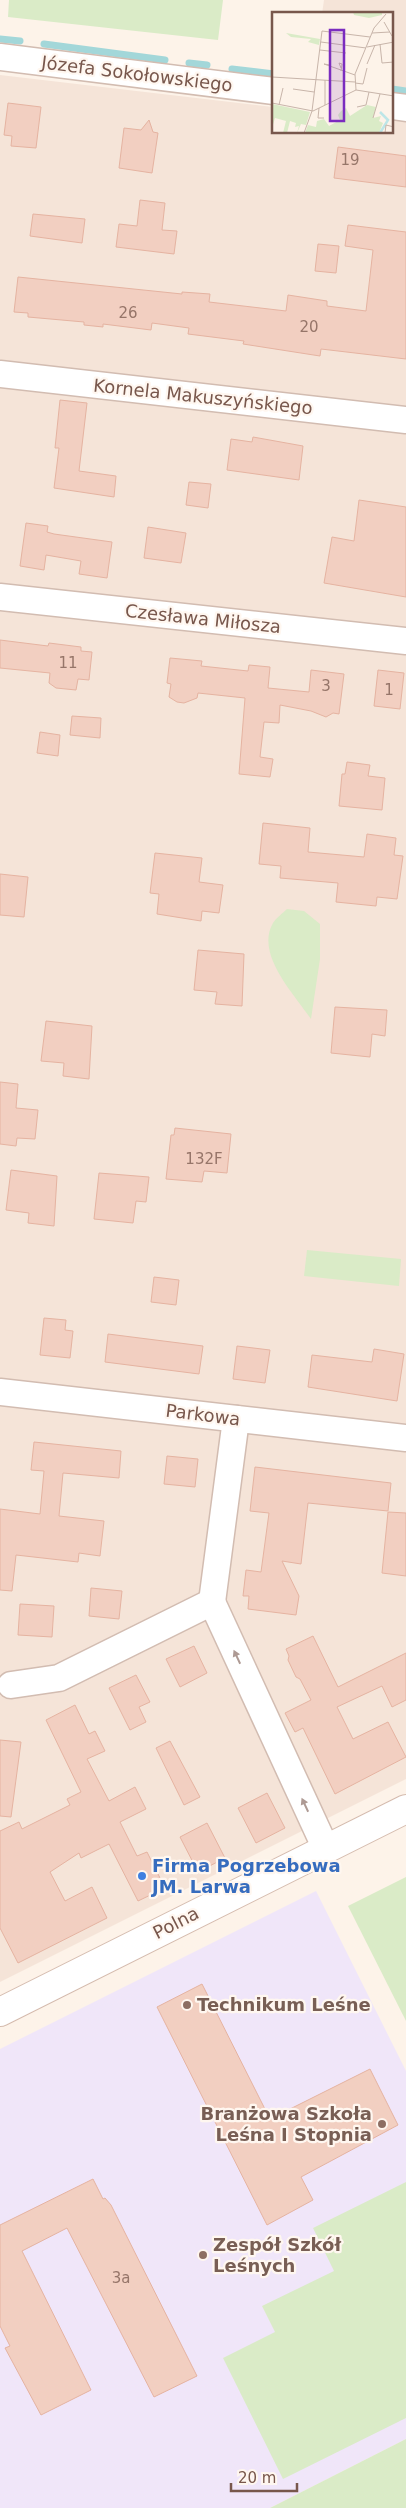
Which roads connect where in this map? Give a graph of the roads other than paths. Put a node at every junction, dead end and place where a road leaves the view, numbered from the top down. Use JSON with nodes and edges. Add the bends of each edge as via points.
{"nodes":[{"id":1,"x":0,"y":57,"type":"edge"},
{"id":2,"x":272,"y":91,"type":"edge"},
{"id":3,"x":0,"y":374,"type":"edge"},
{"id":4,"x":406,"y":420,"type":"edge"},
{"id":5,"x":0,"y":597,"type":"edge"},
{"id":6,"x":406,"y":641,"type":"edge"},
{"id":7,"x":0,"y":1392,"type":"edge"},
{"id":8,"x":236,"y":1419,"type":"junction"},
{"id":9,"x":406,"y":1438,"type":"edge"},
{"id":10,"x":212,"y":1602,"type":"junction"},
{"id":11,"x":11,"y":1685,"type":"dead end"},
{"id":12,"x":406,"y":1809,"type":"edge"},
{"id":13,"x":326,"y":1849,"type":"junction"},
{"id":14,"x":0,"y":2012,"type":"edge"}],
"edges":[{"from":1,"to":2,"type":"street","name":"Józefa Sokołowskiego"},
{"from":3,"to":4,"type":"street","name":"Kornela Makuszyńskiego"},
{"from":5,"to":6,"type":"street","name":"Czesława Miłosza"},
{"from":7,"to":8,"type":"street","name":"Parkowa"},
{"from":8,"to":9,"type":"street","name":"Parkowa"},
{"from":8,"to":10,"type":"street"},
{"from":10,"to":11,"type":"street","via":[[59,1678]]},
{"from":13,"to":10,"type":"street","one_way":true},
{"from":12,"to":13,"type":"street","name":"Polna"},
{"from":13,"to":14,"type":"street","name":"Polna"}]}
